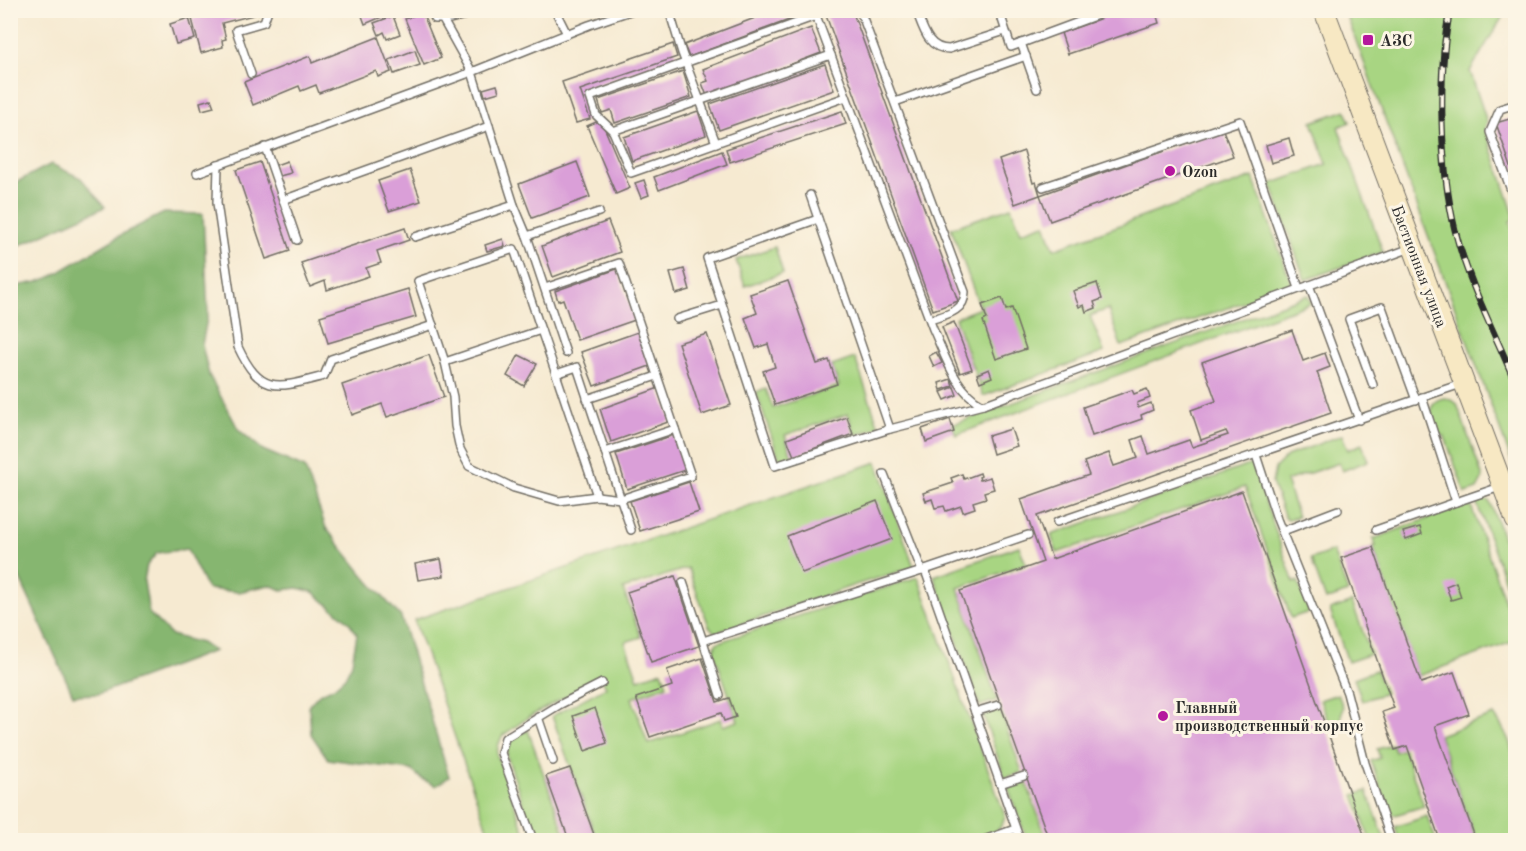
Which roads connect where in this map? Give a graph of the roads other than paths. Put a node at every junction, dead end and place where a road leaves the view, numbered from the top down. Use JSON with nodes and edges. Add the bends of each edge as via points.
{"nodes":[{"id":1,"x":268,"y":10,"type":"edge"},
{"id":2,"x":432,"y":10,"type":"edge"},
{"id":3,"x":486,"y":10,"type":"edge"},
{"id":4,"x":555,"y":10,"type":"edge"},
{"id":5,"x":633,"y":10,"type":"edge"},
{"id":6,"x":669,"y":10,"type":"edge"},
{"id":7,"x":860,"y":10,"type":"edge"},
{"id":8,"x":916,"y":10,"type":"edge"},
{"id":9,"x":999,"y":10,"type":"edge"},
{"id":10,"x":1111,"y":10,"type":"edge"},
{"id":11,"x":1324,"y":10,"type":"edge"},
{"id":12,"x":815,"y":13,"type":"edge"},
{"id":13,"x":443,"y":20,"type":"junction"},
{"id":14,"x":1005,"y":30,"type":"junction"},
{"id":15,"x":567,"y":34,"type":"junction"},
{"id":16,"x":1022,"y":43,"type":"junction"},
{"id":17,"x":831,"y":55,"type":"junction"},
{"id":18,"x":1026,"y":56,"type":"junction"},
{"id":19,"x":686,"y":63,"type":"junction"},
{"id":20,"x":472,"y":72,"type":"junction"},
{"id":21,"x":251,"y":74,"type":"dead end"},
{"id":22,"x":1037,"y":89,"type":"dead end"},
{"id":23,"x":846,"y":97,"type":"junction"},
{"id":24,"x":701,"y":102,"type":"junction"},
{"id":25,"x":895,"y":102,"type":"junction"},
{"id":26,"x":1515,"y":104,"type":"edge"},
{"id":27,"x":489,"y":126,"type":"junction"},
{"id":28,"x":613,"y":131,"type":"junction"},
{"id":29,"x":716,"y":143,"type":"junction"},
{"id":30,"x":265,"y":147,"type":"junction"},
{"id":31,"x":218,"y":165,"type":"junction"},
{"id":32,"x":197,"y":173,"type":"dead end"},
{"id":33,"x":1043,"y":187,"type":"dead end"},
{"id":34,"x":810,"y":195,"type":"dead end"},
{"id":35,"x":283,"y":200,"type":"junction"},
{"id":36,"x":1515,"y":204,"type":"edge"},
{"id":37,"x":514,"y":205,"type":"junction"},
{"id":38,"x":599,"y":212,"type":"dead end"},
{"id":39,"x":818,"y":219,"type":"junction"},
{"id":40,"x":527,"y":236,"type":"junction"},
{"id":41,"x":415,"y":237,"type":"dead end"},
{"id":42,"x":297,"y":240,"type":"dead end"},
{"id":43,"x":1413,"y":247,"type":"junction"},
{"id":44,"x":1309,"y":285,"type":"junction"},
{"id":45,"x":544,"y":288,"type":"junction"},
{"id":46,"x":1299,"y":288,"type":"junction"},
{"id":47,"x":722,"y":305,"type":"junction"},
{"id":48,"x":677,"y":319,"type":"dead end"},
{"id":49,"x":930,"y":320,"type":"junction"},
{"id":50,"x":432,"y":325,"type":"junction"},
{"id":51,"x":542,"y":330,"type":"junction"},
{"id":52,"x":566,"y":353,"type":"dead end"},
{"id":53,"x":445,"y":362,"type":"junction"},
{"id":54,"x":556,"y":374,"type":"junction"},
{"id":55,"x":657,"y":376,"type":"junction"},
{"id":56,"x":1464,"y":383,"type":"junction"},
{"id":57,"x":1373,"y":385,"type":"dead end"},
{"id":58,"x":587,"y":399,"type":"junction"},
{"id":59,"x":1419,"y":399,"type":"junction"},
{"id":60,"x":983,"y":405,"type":"junction"},
{"id":61,"x":1359,"y":420,"type":"junction"},
{"id":62,"x":675,"y":429,"type":"junction"},
{"id":63,"x":890,"y":429,"type":"junction"},
{"id":64,"x":605,"y":452,"type":"junction"},
{"id":65,"x":1256,"y":455,"type":"junction"},
{"id":66,"x":884,"y":474,"type":"dead end"},
{"id":67,"x":1503,"y":486,"type":"junction"},
{"id":68,"x":597,"y":496,"type":"junction"},
{"id":69,"x":621,"y":499,"type":"junction"},
{"id":70,"x":1456,"y":502,"type":"junction"},
{"id":71,"x":1338,"y":510,"type":"dead end"},
{"id":72,"x":1515,"y":521,"type":"edge"},
{"id":73,"x":1057,"y":522,"type":"dead end"},
{"id":74,"x":632,"y":530,"type":"dead end"},
{"id":75,"x":1376,"y":530,"type":"dead end"},
{"id":76,"x":1283,"y":531,"type":"junction"},
{"id":77,"x":1028,"y":535,"type":"dead end"},
{"id":78,"x":924,"y":570,"type":"junction"},
{"id":79,"x":683,"y":582,"type":"dead end"},
{"id":80,"x":703,"y":641,"type":"junction"},
{"id":81,"x":602,"y":683,"type":"dead end"},
{"id":82,"x":720,"y":695,"type":"dead end"},
{"id":83,"x":998,"y":705,"type":"dead end"},
{"id":84,"x":975,"y":712,"type":"junction"},
{"id":85,"x":538,"y":717,"type":"junction"},
{"id":86,"x":553,"y":761,"type":"dead end"},
{"id":87,"x":1024,"y":776,"type":"dead end"},
{"id":88,"x":1000,"y":784,"type":"junction"},
{"id":89,"x":1015,"y":829,"type":"junction"},
{"id":90,"x":533,"y":840,"type":"edge"},
{"id":91,"x":984,"y":840,"type":"edge"},
{"id":92,"x":1020,"y":840,"type":"edge"},
{"id":93,"x":1391,"y":840,"type":"edge"}],
"edges":[{"from":1,"to":21,"type":"lane","via":[[264,22],[236,30]]},
{"from":2,"to":13,"type":"lane","via":[[435,19]]},
{"from":3,"to":13,"type":"lane"},
{"from":4,"to":15,"type":"lane"},
{"from":5,"to":15,"type":"lane"},
{"from":6,"to":19,"type":"lane"},
{"from":7,"to":25,"type":"lane"},
{"from":8,"to":14,"type":"lane","via":[[930,42],[943,49]]},
{"from":9,"to":14,"type":"lane"},
{"from":10,"to":16,"type":"lane"},
{"from":11,"to":43,"type":"main road","name":"Бастионная улица"},
{"from":12,"to":17,"type":"lane"},
{"from":12,"to":19,"type":"lane"},
{"from":13,"to":20,"type":"lane"},
{"from":14,"to":16,"type":"lane","via":[[1011,47]]},
{"from":15,"to":20,"type":"lane"},
{"from":16,"to":18,"type":"lane"},
{"from":17,"to":23,"type":"lane"},
{"from":17,"to":24,"type":"lane"},
{"from":18,"to":22,"type":"lane"},
{"from":18,"to":25,"type":"lane"},
{"from":19,"to":24,"type":"lane"},
{"from":19,"to":28,"type":"lane","via":[[590,97],[596,115]]},
{"from":20,"to":27,"type":"lane"},
{"from":20,"to":30,"type":"lane"},
{"from":23,"to":29,"type":"lane"},
{"from":23,"to":49,"type":"lane"},
{"from":24,"to":28,"type":"lane"},
{"from":24,"to":29,"type":"lane"},
{"from":25,"to":49,"type":"lane","via":[[964,292],[964,303],[957,310]]},
{"from":26,"to":36,"type":"lane","via":[[1500,109],[1490,132]]},
{"from":27,"to":35,"type":"lane"},
{"from":27,"to":37,"type":"lane"},
{"from":28,"to":29,"type":"lane","via":[[631,173]]},
{"from":30,"to":31,"type":"lane"},
{"from":30,"to":35,"type":"lane"},
{"from":31,"to":32,"type":"lane"},
{"from":31,"to":50,"type":"lane","via":[[216,203],[238,347],[260,381],[285,386],[324,376],[331,359]]},
{"from":33,"to":46,"type":"lane","via":[[1240,121]]},
{"from":34,"to":39,"type":"lane"},
{"from":35,"to":42,"type":"lane"},
{"from":37,"to":40,"type":"lane"},
{"from":37,"to":41,"type":"lane"},
{"from":38,"to":40,"type":"lane"},
{"from":39,"to":47,"type":"lane","via":[[706,258]]},
{"from":39,"to":63,"type":"lane"},
{"from":40,"to":45,"type":"lane"},
{"from":43,"to":44,"type":"lane"},
{"from":43,"to":56,"type":"main road","name":"Бастионная улица"},
{"from":44,"to":46,"type":"lane"},
{"from":44,"to":61,"type":"lane"},
{"from":45,"to":52,"type":"lane"},
{"from":45,"to":55,"type":"lane","via":[[620,263]]},
{"from":46,"to":60,"type":"lane"},
{"from":47,"to":48,"type":"lane"},
{"from":47,"to":63,"type":"lane","via":[[775,466]]},
{"from":49,"to":60,"type":"lane","via":[[955,377],[972,399]]},
{"from":50,"to":51,"type":"lane","via":[[418,281],[514,249]]},
{"from":50,"to":53,"type":"lane"},
{"from":51,"to":53,"type":"lane"},
{"from":51,"to":54,"type":"lane"},
{"from":53,"to":68,"type":"lane","via":[[460,449],[469,466],[514,488],[559,501]]},
{"from":54,"to":58,"type":"lane","via":[[577,367]]},
{"from":54,"to":68,"type":"lane"},
{"from":55,"to":58,"type":"lane"},
{"from":55,"to":62,"type":"lane"},
{"from":56,"to":59,"type":"lane"},
{"from":56,"to":67,"type":"main road","name":"Бастионная улица"},
{"from":57,"to":59,"type":"lane","via":[[1349,319],[1382,307]]},
{"from":58,"to":64,"type":"lane"},
{"from":59,"to":61,"type":"lane"},
{"from":59,"to":70,"type":"lane"},
{"from":60,"to":63,"type":"lane"},
{"from":61,"to":65,"type":"lane"},
{"from":62,"to":64,"type":"lane"},
{"from":62,"to":69,"type":"lane","via":[[691,476]]},
{"from":64,"to":69,"type":"lane"},
{"from":65,"to":73,"type":"lane"},
{"from":65,"to":76,"type":"lane"},
{"from":66,"to":78,"type":"lane"},
{"from":67,"to":70,"type":"lane"},
{"from":67,"to":72,"type":"main road","name":"Бастионная улица"},
{"from":68,"to":69,"type":"lane"},
{"from":69,"to":74,"type":"lane"},
{"from":70,"to":75,"type":"lane"},
{"from":71,"to":76,"type":"lane"},
{"from":76,"to":93,"type":"lane","via":[[1347,693]]},
{"from":77,"to":78,"type":"lane"},
{"from":78,"to":80,"type":"lane"},
{"from":78,"to":84,"type":"lane"},
{"from":79,"to":80,"type":"lane"},
{"from":80,"to":82,"type":"lane"},
{"from":81,"to":85,"type":"lane"},
{"from":83,"to":84,"type":"lane"},
{"from":84,"to":88,"type":"lane"},
{"from":85,"to":86,"type":"lane"},
{"from":85,"to":90,"type":"lane","via":[[505,738],[501,753]]},
{"from":87,"to":88,"type":"lane"},
{"from":88,"to":89,"type":"lane"},
{"from":89,"to":91,"type":"lane"},
{"from":89,"to":92,"type":"lane"}]}
